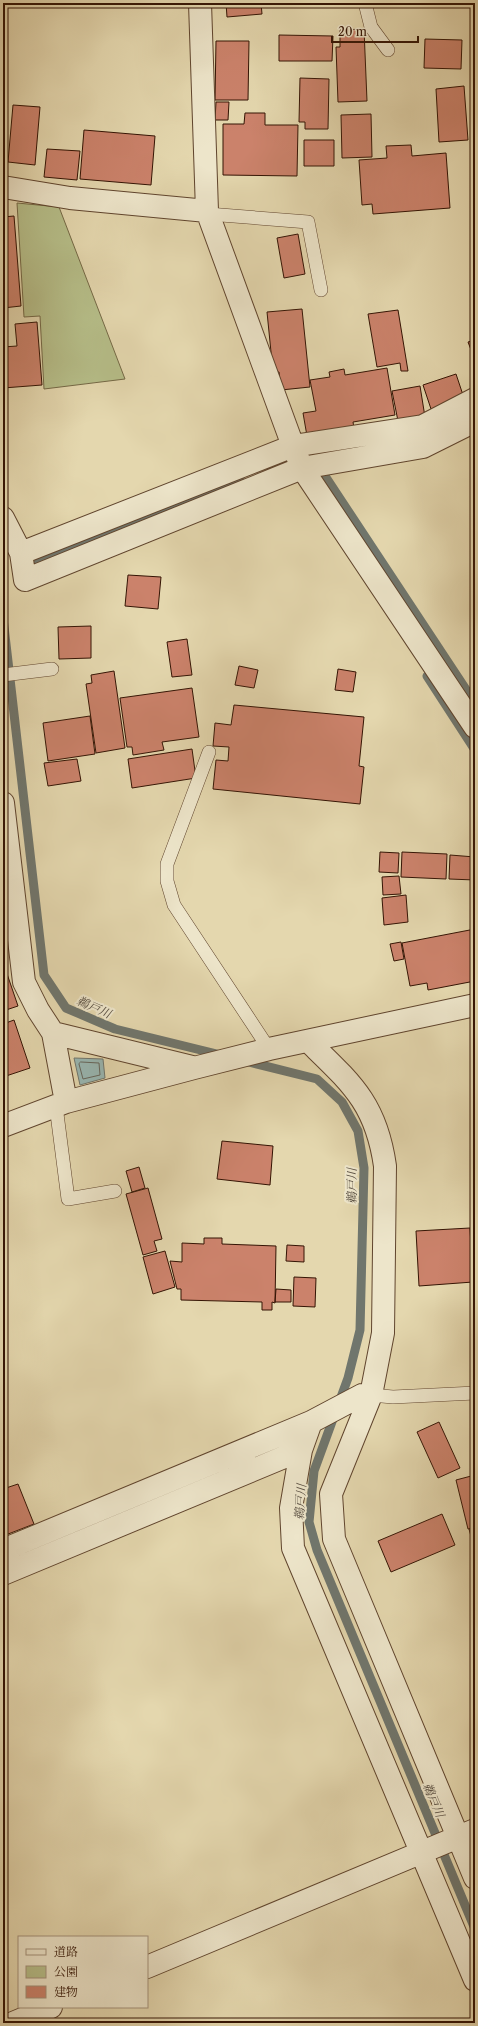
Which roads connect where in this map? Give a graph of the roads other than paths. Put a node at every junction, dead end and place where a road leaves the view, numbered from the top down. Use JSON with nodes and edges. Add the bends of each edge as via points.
{"nodes":[{"id":1,"x":200,"y":3,"type":"edge"},
{"id":2,"x":365,"y":3,"type":"edge"},
{"id":3,"x":388,"y":50,"type":"dead end"},
{"id":4,"x":3,"y":187,"type":"edge"},
{"id":5,"x":207,"y":213,"type":"junction"},
{"id":6,"x":321,"y":290,"type":"dead end"},
{"id":7,"x":475,"y":399,"type":"edge"},
{"id":8,"x":475,"y":421,"type":"edge"},
{"id":9,"x":293,"y":446,"type":"junction"},
{"id":10,"x":302,"y":468,"type":"junction"},
{"id":11,"x":3,"y":518,"type":"edge"},
{"id":12,"x":21,"y":553,"type":"junction"},
{"id":13,"x":52,"y":669,"type":"dead end"},
{"id":14,"x":3,"y":675,"type":"edge"},
{"id":15,"x":475,"y":727,"type":"edge"},
{"id":16,"x":209,"y":752,"type":"dead end"},
{"id":17,"x":3,"y":802,"type":"edge"},
{"id":18,"x":10,"y":930,"type":"edge"},
{"id":19,"x":475,"y":1006,"type":"edge"},
{"id":20,"x":53,"y":1033,"type":"junction"},
{"id":21,"x":308,"y":1041,"type":"junction"},
{"id":22,"x":266,"y":1050,"type":"junction"},
{"id":23,"x":204,"y":1065,"type":"junction"},
{"id":24,"x":61,"y":1104,"type":"junction"},
{"id":25,"x":3,"y":1126,"type":"edge"},
{"id":26,"x":115,"y":1191,"type":"dead end"},
{"id":27,"x":475,"y":1393,"type":"edge"},
{"id":28,"x":366,"y":1395,"type":"junction"},
{"id":29,"x":316,"y":1419,"type":"junction"},
{"id":30,"x":302,"y":1450,"type":"junction"},
{"id":31,"x":3,"y":1550,"type":"edge"},
{"id":32,"x":3,"y":1574,"type":"edge"},
{"id":33,"x":447,"y":1841,"type":"edge"},
{"id":34,"x":475,"y":1878,"type":"edge"},
{"id":35,"x":148,"y":1967,"type":"edge"},
{"id":36,"x":475,"y":1980,"type":"edge"},
{"id":37,"x":49,"y":2008,"type":"edge"},
{"id":38,"x":13,"y":2023,"type":"edge"}],
"edges":[{"from":1,"to":5,"type":"street"},
{"from":2,"to":3,"type":"lane","via":[[371,27]]},
{"from":4,"to":5,"type":"street","via":[[70,198]]},
{"from":5,"to":6,"type":"lane","via":[[308,222]]},
{"from":5,"to":9,"type":"street"},
{"from":7,"to":9,"type":"street","via":[[423,426]]},
{"from":8,"to":10,"type":"street","via":[[423,447]]},
{"from":9,"to":10,"type":"street"},
{"from":9,"to":12,"type":"street"},
{"from":10,"to":12,"type":"street","via":[[25,580]]},
{"from":10,"to":15,"type":"street"},
{"from":11,"to":12,"type":"street"},
{"from":13,"to":14,"type":"lane"},
{"from":16,"to":22,"type":"lane","via":[[167,864],[167,881],[174,906]]},
{"from":17,"to":18,"type":"street"},
{"from":18,"to":20,"type":"street","via":[[24,982]]},
{"from":19,"to":21,"type":"street"},
{"from":20,"to":23,"type":"street"},
{"from":20,"to":24,"type":"street"},
{"from":21,"to":22,"type":"street"},
{"from":21,"to":28,"type":"street","via":[[353,1085],[372,1114],[382,1141],[385,1166],[383,1333]]},
{"from":22,"to":23,"type":"street"},
{"from":23,"to":24,"type":"street"},
{"from":24,"to":25,"type":"street"},
{"from":24,"to":26,"type":"lane","via":[[68,1199]]},
{"from":27,"to":28,"type":"lane","via":[[393,1397]]},
{"from":28,"to":29,"type":"street"},
{"from":28,"to":33,"type":"street","via":[[331,1494],[334,1539]]},
{"from":29,"to":30,"type":"street"},
{"from":29,"to":31,"type":"street"},
{"from":30,"to":32,"type":"street"},
{"from":30,"to":33,"type":"street","via":[[291,1508],[293,1548]]},
{"from":33,"to":34,"type":"street"},
{"from":33,"to":35,"type":"street"},
{"from":33,"to":36,"type":"street"},
{"from":37,"to":38,"type":"street"}]}
